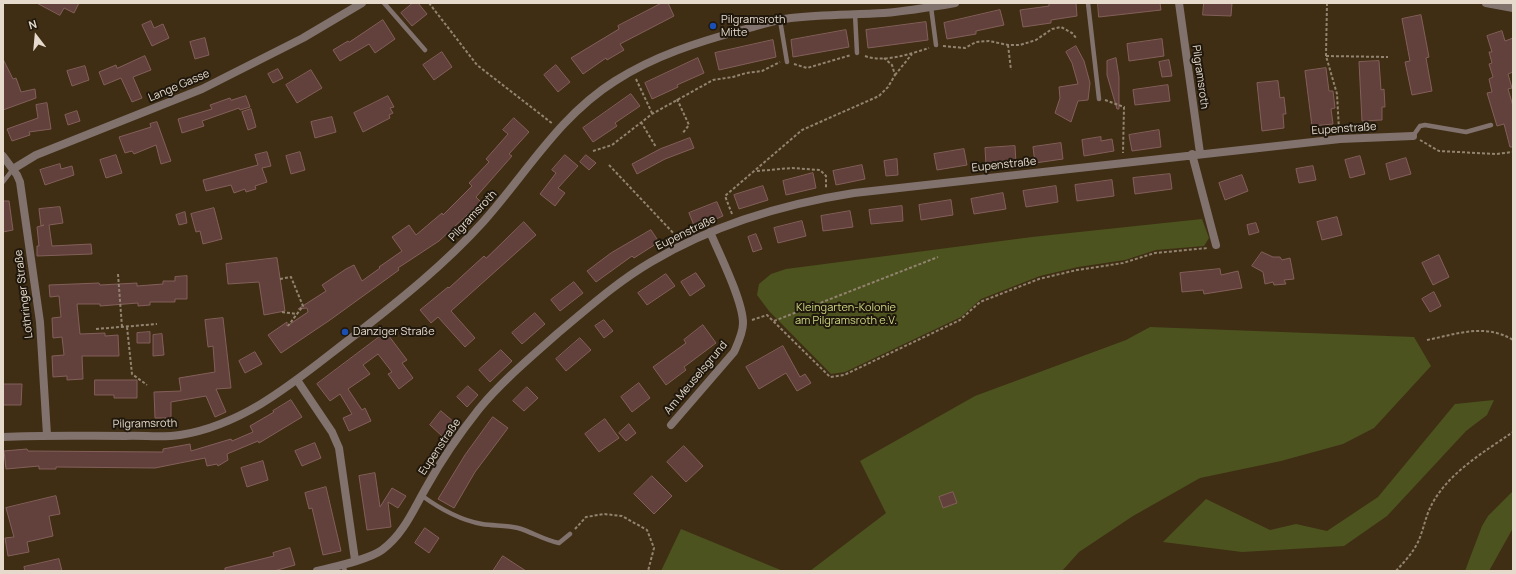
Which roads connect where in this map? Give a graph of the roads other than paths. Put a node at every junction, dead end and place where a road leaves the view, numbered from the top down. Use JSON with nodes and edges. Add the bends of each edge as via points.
{"nodes":[{"id":1,"x":362,"y":3,"type":"edge"},
{"id":2,"x":384,"y":3,"type":"edge"},
{"id":3,"x":955,"y":3,"type":"edge"},
{"id":4,"x":1088,"y":3,"type":"edge"},
{"id":5,"x":1179,"y":3,"type":"edge"},
{"id":6,"x":1486,"y":3,"type":"edge"},
{"id":7,"x":1509,"y":6,"type":"edge"},
{"id":8,"x":931,"y":7,"type":"junction"},
{"id":9,"x":855,"y":14,"type":"junction"},
{"id":10,"x":780,"y":20,"type":"junction"},
{"id":11,"x":936,"y":45,"type":"road end"},
{"id":12,"x":425,"y":50,"type":"dead end"},
{"id":13,"x":857,"y":53,"type":"road end"},
{"id":14,"x":787,"y":62,"type":"road end"},
{"id":15,"x":1099,"y":99,"type":"road end"},
{"id":16,"x":1491,"y":125,"type":"dead end"},
{"id":17,"x":1413,"y":136,"type":"joint"},
{"id":18,"x":1196,"y":154,"type":"junction"},
{"id":19,"x":3,"y":156,"type":"edge"},
{"id":20,"x":13,"y":169,"type":"junction"},
{"id":21,"x":3,"y":182,"type":"edge"},
{"id":22,"x":710,"y":232,"type":"junction"},
{"id":23,"x":1216,"y":245,"type":"road end"},
{"id":24,"x":297,"y":380,"type":"junction"},
{"id":25,"x":671,"y":425,"type":"dead end"},
{"id":26,"x":46,"y":435,"type":"junction"},
{"id":27,"x":3,"y":437,"type":"edge"},
{"id":28,"x":421,"y":496,"type":"junction"},
{"id":29,"x":570,"y":534,"type":"road end"},
{"id":30,"x":355,"y":560,"type":"junction"},
{"id":31,"x":344,"y":568,"type":"edge"},
{"id":32,"x":317,"y":571,"type":"edge"}],
"edges":[{"from":1,"to":20,"type":"street","name":"Lange Gasse","via":[[302,38],[208,86],[36,155]]},
{"from":2,"to":12,"type":"lane"},
{"from":3,"to":8,"type":"street","name":"Pilgramsroth"},
{"from":4,"to":15,"type":"lane"},
{"from":5,"to":18,"type":"street","name":"Pilgramsroth"},
{"from":6,"to":7,"type":"street"},
{"from":8,"to":9,"type":"street","name":"Pilgramsroth"},
{"from":8,"to":11,"type":"lane"},
{"from":9,"to":10,"type":"street","name":"Pilgramsroth"},
{"from":9,"to":13,"type":"lane"},
{"from":10,"to":14,"type":"lane"},
{"from":10,"to":24,"type":"street","name":"Pilgramsroth","via":[[672,52],[612,82],[558,129],[482,224],[446,260],[392,307]]},
{"from":16,"to":17,"type":"lane","via":[[1466,132],[1425,125],[1417,129]]},
{"from":17,"to":18,"type":"street","name":"Eupenstraße","via":[[1340,139]]},
{"from":18,"to":22,"type":"street","name":"Eupenstraße","via":[[826,197],[780,208]]},
{"from":18,"to":23,"type":"street"},
{"from":19,"to":20,"type":"street","name":"Lothringer Straße"},
{"from":20,"to":21,"type":"lane","name":"Lange Gasse"},
{"from":20,"to":26,"type":"street","name":"Lothringer Straße","via":[[20,182],[40,322]]},
{"from":22,"to":25,"type":"street","name":"Am Meuselsgrund","via":[[740,306],[743,323],[740,339],[734,352]]},
{"from":22,"to":28,"type":"street","name":"Eupenstraße","via":[[650,263],[618,285],[516,370],[479,409],[449,450]]},
{"from":24,"to":26,"type":"street","name":"Pilgramsroth","via":[[261,406],[241,416],[209,428],[178,435]]},
{"from":24,"to":30,"type":"street","via":[[332,432],[339,448]]},
{"from":26,"to":27,"type":"street","name":"Pilgramsroth"},
{"from":28,"to":29,"type":"lane","via":[[441,509],[473,522],[514,527],[546,541],[558,543]]},
{"from":28,"to":30,"type":"street","name":"Eupenstraße","via":[[402,529],[381,550]]},
{"from":30,"to":31,"type":"street","name":"Eupenstraße"},
{"from":31,"to":32,"type":"street","name":"Eupenstraße"}]}
